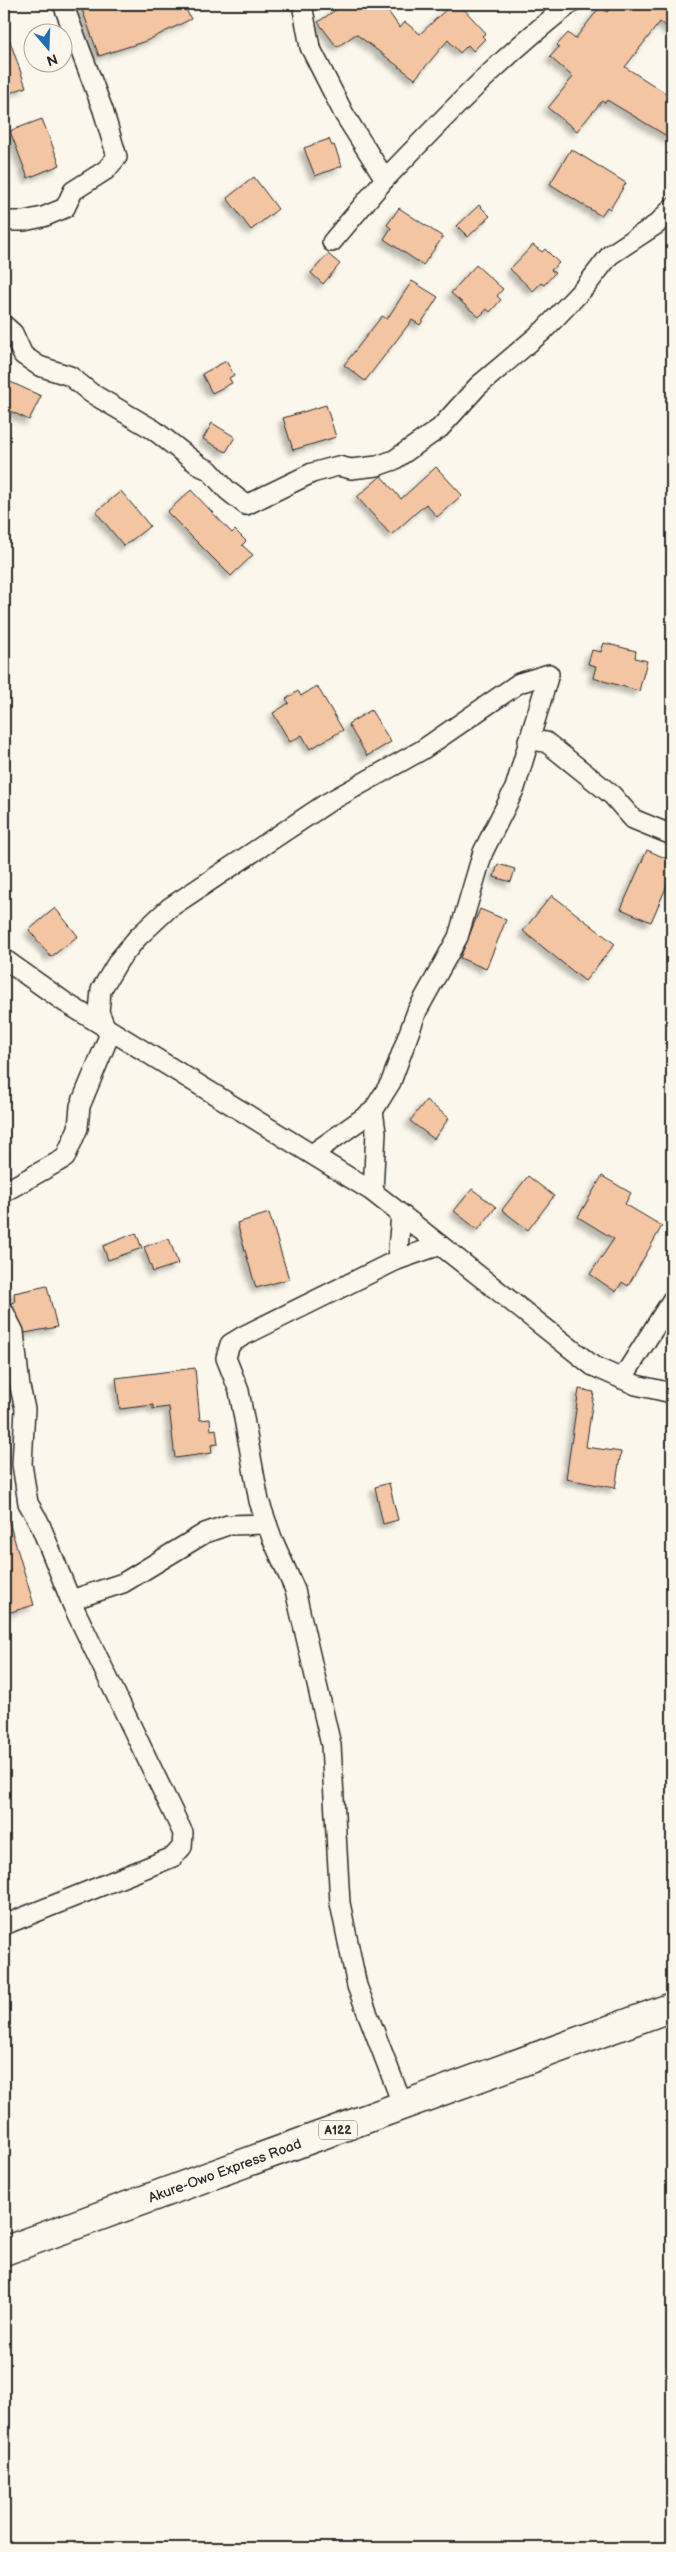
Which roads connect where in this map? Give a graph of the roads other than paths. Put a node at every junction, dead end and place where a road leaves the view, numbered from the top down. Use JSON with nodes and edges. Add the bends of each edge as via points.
{"nodes":[{"id":1,"x":64,"y":4,"type":"edge"},
{"id":2,"x":302,"y":4,"type":"edge"},
{"id":3,"x":570,"y":4,"type":"edge"},
{"id":4,"x":385,"y":179,"type":"junction"},
{"id":5,"x":672,"y":208,"type":"edge"},
{"id":6,"x":4,"y":221,"type":"edge"},
{"id":7,"x":332,"y":242,"type":"dead end"},
{"id":8,"x":4,"y":325,"type":"edge"},
{"id":9,"x":528,"y":740,"type":"junction"},
{"id":10,"x":672,"y":835,"type":"edge"},
{"id":11,"x":4,"y":959,"type":"edge"},
{"id":12,"x":106,"y":1028,"type":"junction"},
{"id":13,"x":373,"y":1112,"type":"junction"},
{"id":14,"x":312,"y":1154,"type":"junction"},
{"id":15,"x":4,"y":1192,"type":"edge"},
{"id":16,"x":373,"y":1192,"type":"junction"},
{"id":17,"x":400,"y":1215,"type":"junction"},
{"id":18,"x":440,"y":1245,"type":"junction"},
{"id":19,"x":396,"y":1260,"type":"junction"},
{"id":20,"x":672,"y":1300,"type":"edge"},
{"id":21,"x":4,"y":1312,"type":"edge"},
{"id":22,"x":622,"y":1379,"type":"junction"},
{"id":23,"x":672,"y":1393,"type":"edge"},
{"id":24,"x":267,"y":1524,"type":"junction"},
{"id":25,"x":71,"y":1600,"type":"junction"},
{"id":26,"x":4,"y":1925,"type":"edge"},
{"id":27,"x":672,"y":2008,"type":"edge"},
{"id":28,"x":403,"y":2106,"type":"junction"},
{"id":29,"x":4,"y":2252,"type":"edge"}],
"edges":[{"from":1,"to":6,"type":"street","via":[[117,157],[106,170],[73,191],[65,208],[24,221]]},
{"from":2,"to":4,"type":"street","via":[[310,47],[344,114]]},
{"from":3,"to":4,"type":"street","via":[[467,92]]},
{"from":4,"to":7,"type":"street"},
{"from":5,"to":8,"type":"street","via":[[657,224],[610,255],[543,331],[478,386],[440,428],[394,460],[377,466],[351,469],[338,466],[312,473],[246,505],[209,470],[154,430],[91,393],[70,376],[39,366],[24,355]]},
{"from":9,"to":10,"type":"street","via":[[546,742],[612,795],[633,818]]},
{"from":9,"to":12,"type":"street","via":[[549,674],[519,683],[422,750],[327,803],[169,908],[138,937],[101,990],[99,1012]]},
{"from":9,"to":13,"type":"street","via":[[515,788],[483,852],[458,938],[417,1011],[391,1082]]},
{"from":11,"to":12,"type":"street","via":[[66,1004]]},
{"from":12,"to":14,"type":"street"},
{"from":12,"to":15,"type":"street","via":[[109,1036],[80,1106],[78,1128],[65,1158]]},
{"from":13,"to":14,"type":"street"},
{"from":13,"to":16,"type":"street","via":[[376,1132]]},
{"from":14,"to":16,"type":"street"},
{"from":16,"to":17,"type":"street"},
{"from":17,"to":18,"type":"street"},
{"from":17,"to":19,"type":"street"},
{"from":18,"to":19,"type":"street"},
{"from":18,"to":22,"type":"street","via":[[593,1366]]},
{"from":19,"to":24,"type":"street","via":[[230,1344],[226,1358],[239,1391],[259,1501]]},
{"from":20,"to":22,"type":"street"},
{"from":21,"to":25,"type":"street","via":[[14,1332],[25,1410],[22,1464],[28,1504],[39,1522]]},
{"from":22,"to":23,"type":"street"},
{"from":24,"to":25,"type":"street","via":[[228,1525],[205,1533],[123,1583]]},
{"from":24,"to":28,"type":"street","via":[[295,1590],[331,1745],[340,1903],[357,1986]]},
{"from":25,"to":26,"type":"street","via":[[183,1833],[182,1847],[173,1857]]},
{"from":27,"to":28,"type":"highway","name":"Akure-Owo Express Road","number":"A122"},
{"from":28,"to":29,"type":"highway","name":"Akure-Owo Express Road","number":"A122"}]}
